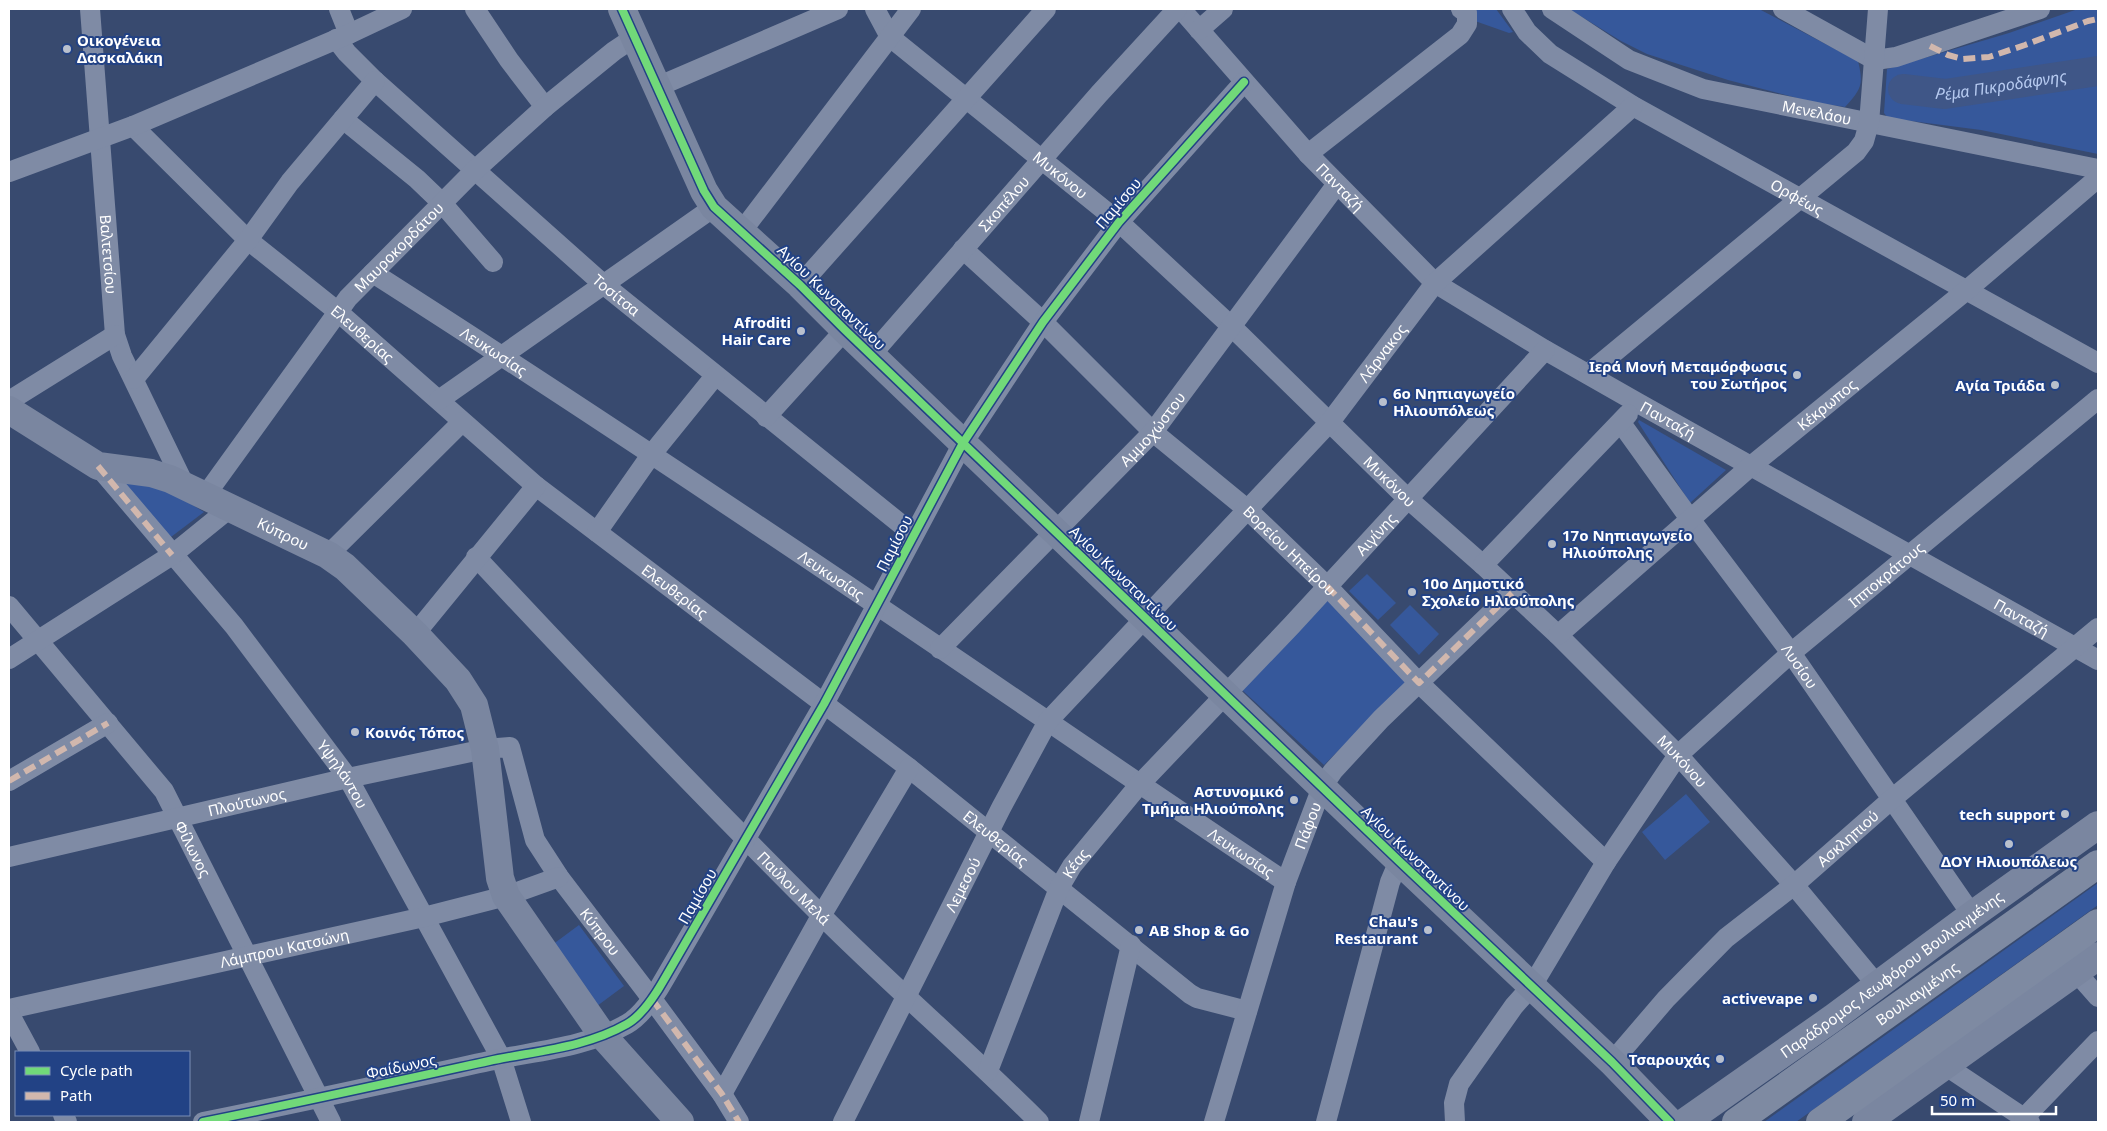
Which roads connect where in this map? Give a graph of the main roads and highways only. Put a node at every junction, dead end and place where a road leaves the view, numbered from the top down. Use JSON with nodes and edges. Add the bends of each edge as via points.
{"nodes":[{"id":1,"x":2098,"y":864,"type":"edge"},
{"id":2,"x":2098,"y":923,"type":"edge"},
{"id":3,"x":1736,"y":1122,"type":"edge"},
{"id":4,"x":1820,"y":1122,"type":"edge"}],
"edges":[{"from":1,"to":3,"type":"main road","name":"Βουλιαγμένης"},
{"from":2,"to":4,"type":"main road"}]}
